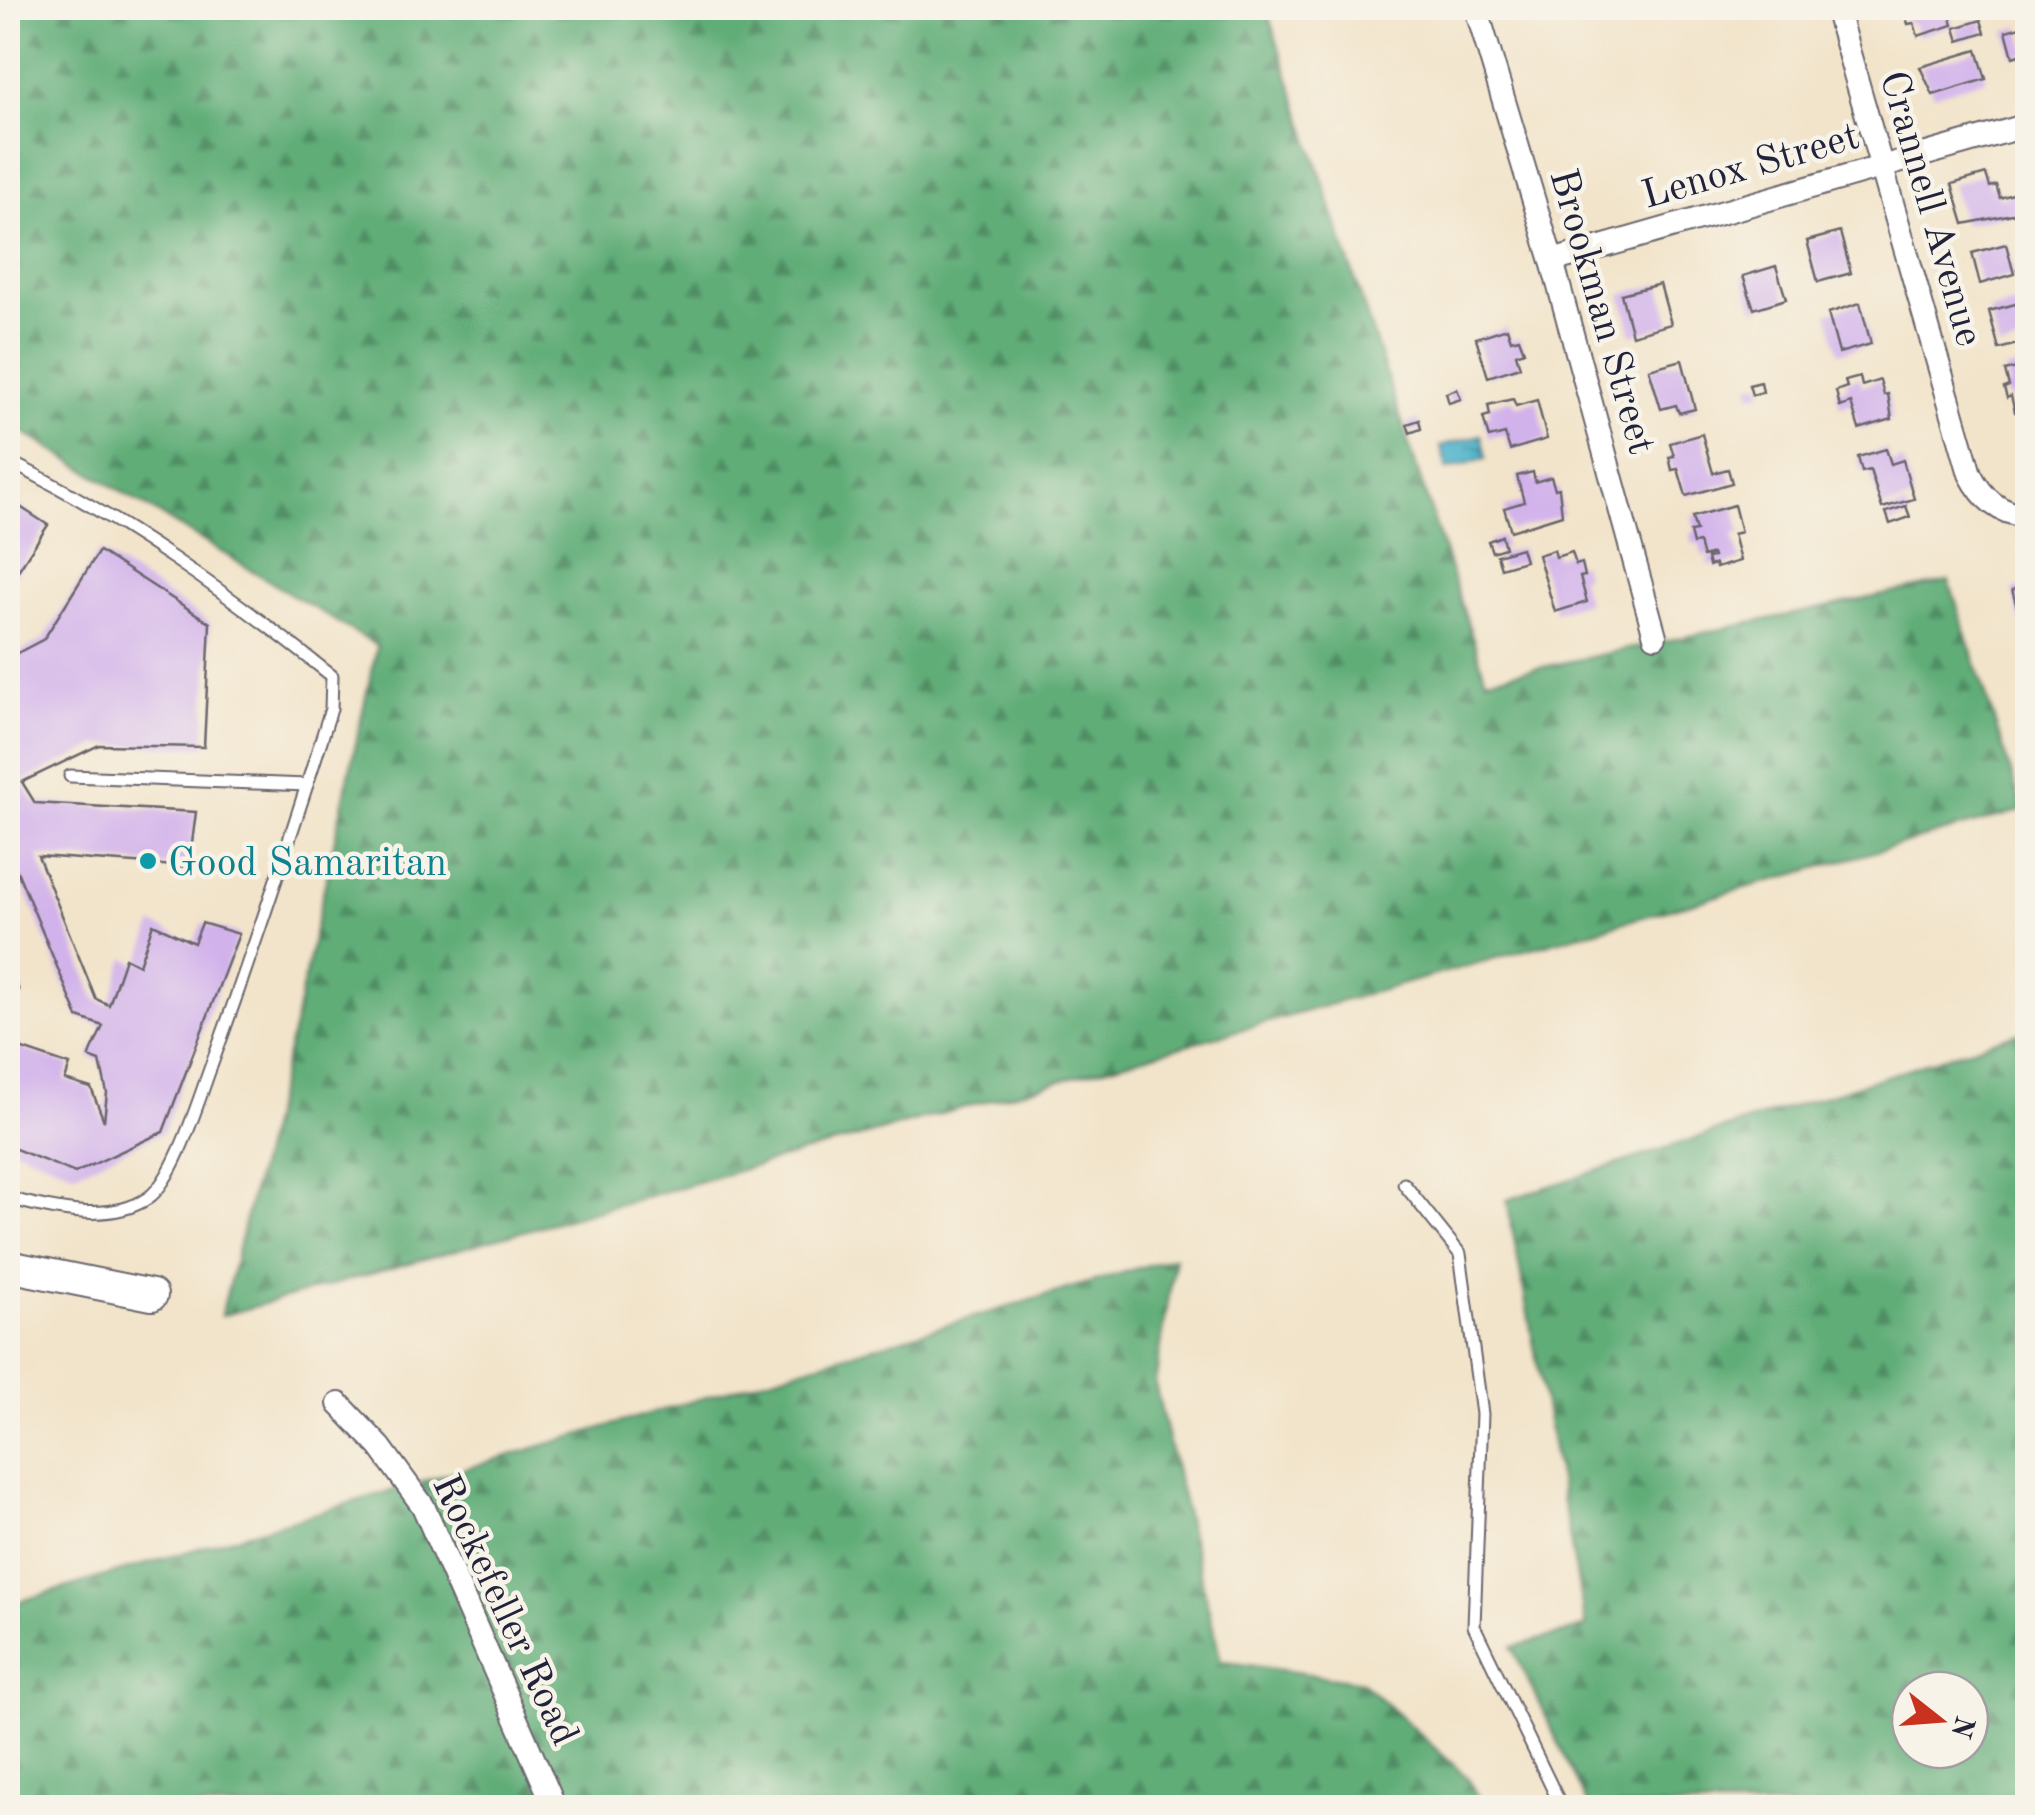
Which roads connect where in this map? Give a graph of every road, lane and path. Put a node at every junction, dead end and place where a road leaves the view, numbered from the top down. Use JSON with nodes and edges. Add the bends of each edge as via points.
{"nodes":[{"id":1,"x":1476,"y":8,"type":"edge"},
{"id":2,"x":1836,"y":8,"type":"edge"},
{"id":3,"x":2028,"y":124,"type":"edge"},
{"id":4,"x":1881,"y":165,"type":"junction"},
{"id":5,"x":1552,"y":260,"type":"junction"},
{"id":6,"x":8,"y":460,"type":"edge"},
{"id":7,"x":2028,"y":516,"type":"edge"},
{"id":8,"x":1655,"y":636,"type":"dead end"},
{"id":9,"x":70,"y":776,"type":"dead end"},
{"id":10,"x":307,"y":785,"type":"junction"},
{"id":11,"x":1404,"y":1184,"type":"dead end"},
{"id":12,"x":8,"y":1198,"type":"edge"},
{"id":13,"x":8,"y":1266,"type":"edge"},
{"id":14,"x":152,"y":1294,"type":"dead end"},
{"id":15,"x":339,"y":1404,"type":"dead end"},
{"id":16,"x":555,"y":1808,"type":"edge"},
{"id":17,"x":1562,"y":1808,"type":"edge"}],
"edges":[{"from":1,"to":5,"type":"street","name":"Brookman Street"},
{"from":2,"to":4,"type":"street","name":"Crannell Avenue"},
{"from":3,"to":4,"type":"street","name":"Lenox Street"},
{"from":4,"to":5,"type":"street","name":"Lenox Street"},
{"from":4,"to":7,"type":"street","name":"Crannell Avenue","via":[[1976,485],[2000,510]]},
{"from":5,"to":8,"type":"street","name":"Brookman Street"},
{"from":6,"to":10,"type":"lane","via":[[234,598],[332,676],[331,709]]},
{"from":9,"to":10,"type":"lane"},
{"from":10,"to":12,"type":"lane","via":[[198,1103],[159,1185],[150,1197],[102,1212]]},
{"from":11,"to":17,"type":"lane","via":[[1460,1254],[1482,1414],[1474,1626]]},
{"from":13,"to":14,"type":"street"},
{"from":15,"to":16,"type":"street","name":"Rockefeller Road","via":[[423,1506]]}]}
